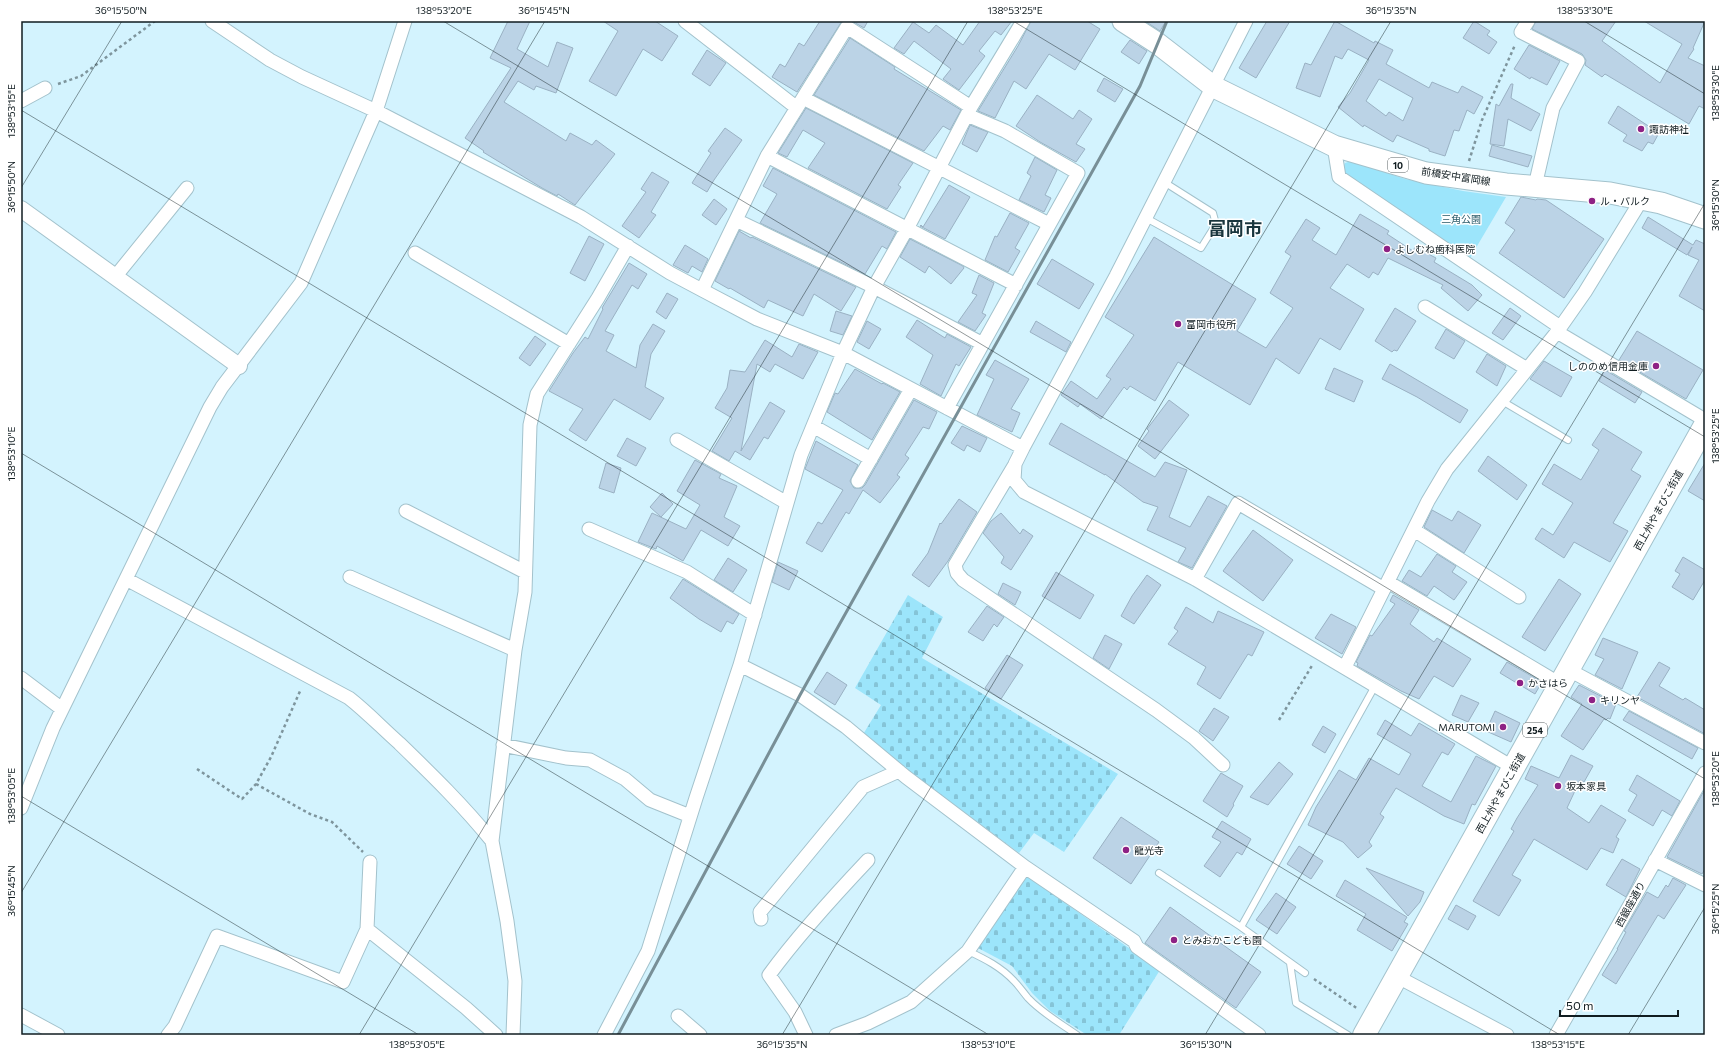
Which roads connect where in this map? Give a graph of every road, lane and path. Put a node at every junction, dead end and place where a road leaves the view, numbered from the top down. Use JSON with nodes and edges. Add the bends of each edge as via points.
{"nodes":[{"id":1,"x":154,"y":21,"type":"edge"},
{"id":2,"x":212,"y":21,"type":"edge"},
{"id":3,"x":405,"y":21,"type":"edge"},
{"id":4,"x":685,"y":21,"type":"edge"},
{"id":5,"x":1023,"y":21,"type":"edge"},
{"id":6,"x":1123,"y":21,"type":"edge"},
{"id":7,"x":1246,"y":21,"type":"edge"},
{"id":8,"x":1524,"y":26,"type":"edge"},
{"id":9,"x":1214,"y":87,"type":"junction"},
{"id":10,"x":45,"y":88,"type":"joint"},
{"id":11,"x":21,"y":101,"type":"edge"},
{"id":12,"x":800,"y":103,"type":"junction"},
{"id":13,"x":376,"y":111,"type":"junction"},
{"id":14,"x":969,"y":111,"type":"junction"},
{"id":15,"x":1334,"y":146,"type":"junction"},
{"id":16,"x":768,"y":156,"type":"junction"},
{"id":17,"x":1468,"y":166,"type":"dead end"},
{"id":18,"x":939,"y":168,"type":"junction"},
{"id":19,"x":1164,"y":182,"type":"junction"},
{"id":20,"x":1535,"y":186,"type":"junction"},
{"id":21,"x":187,"y":188,"type":"dead end"},
{"id":22,"x":1642,"y":199,"type":"junction"},
{"id":23,"x":21,"y":209,"type":"edge"},
{"id":24,"x":1146,"y":218,"type":"junction"},
{"id":25,"x":1705,"y":218,"type":"edge"},
{"id":26,"x":736,"y":220,"type":"junction"},
{"id":27,"x":1049,"y":224,"type":"junction"},
{"id":28,"x":908,"y":228,"type":"junction"},
{"id":29,"x":628,"y":246,"type":"junction"},
{"id":30,"x":416,"y":253,"type":"dead end"},
{"id":31,"x":115,"y":277,"type":"junction"},
{"id":32,"x":1016,"y":284,"type":"junction"},
{"id":33,"x":874,"y":287,"type":"junction"},
{"id":34,"x":702,"y":290,"type":"junction"},
{"id":35,"x":1425,"y":307,"type":"dead end"},
{"id":36,"x":1559,"y":330,"type":"junction"},
{"id":37,"x":569,"y":344,"type":"junction"},
{"id":38,"x":982,"y":344,"type":"junction"},
{"id":39,"x":843,"y":353,"type":"junction"},
{"id":40,"x":239,"y":366,"type":"junction"},
{"id":41,"x":1527,"y":369,"type":"junction"},
{"id":42,"x":911,"y":389,"type":"junction"},
{"id":43,"x":1502,"y":401,"type":"junction"},
{"id":44,"x":947,"y":408,"type":"junction"},
{"id":45,"x":1705,"y":420,"type":"edge"},
{"id":46,"x":1705,"y":425,"type":"edge"},
{"id":47,"x":813,"y":426,"type":"junction"},
{"id":48,"x":677,"y":440,"type":"dead end"},
{"id":49,"x":1568,"y":440,"type":"dead end"},
{"id":50,"x":1023,"y":448,"type":"junction"},
{"id":51,"x":871,"y":459,"type":"junction"},
{"id":52,"x":1015,"y":464,"type":"junction"},
{"id":53,"x":858,"y":481,"type":"dead end"},
{"id":54,"x":787,"y":503,"type":"junction"},
{"id":55,"x":406,"y":511,"type":"dead end"},
{"id":56,"x":589,"y":529,"type":"dead end"},
{"id":57,"x":1414,"y":530,"type":"junction"},
{"id":58,"x":525,"y":572,"type":"junction"},
{"id":59,"x":350,"y":577,"type":"dead end"},
{"id":60,"x":126,"y":579,"type":"junction"},
{"id":61,"x":1195,"y":579,"type":"junction"},
{"id":62,"x":1386,"y":585,"type":"junction"},
{"id":63,"x":1519,"y":597,"type":"dead end"},
{"id":64,"x":755,"y":615,"type":"junction"},
{"id":65,"x":515,"y":650,"type":"junction"},
{"id":66,"x":1319,"y":652,"type":"junction"},
{"id":67,"x":740,"y":665,"type":"junction"},
{"id":68,"x":1345,"y":667,"type":"junction"},
{"id":69,"x":308,"y":675,"type":"junction"},
{"id":70,"x":1564,"y":677,"type":"junction"},
{"id":71,"x":21,"y":678,"type":"edge"},
{"id":72,"x":1375,"y":686,"type":"junction"},
{"id":73,"x":62,"y":709,"type":"junction"},
{"id":74,"x":1279,"y":720,"type":"dead end"},
{"id":75,"x":1705,"y":743,"type":"edge"},
{"id":76,"x":503,"y":745,"type":"junction"},
{"id":77,"x":1223,"y":765,"type":"dead end"},
{"id":78,"x":1514,"y":768,"type":"junction"},
{"id":79,"x":197,"y":769,"type":"dead end"},
{"id":80,"x":899,"y":771,"type":"junction"},
{"id":81,"x":1705,"y":773,"type":"edge"},
{"id":82,"x":256,"y":784,"type":"junction"},
{"id":83,"x":21,"y":808,"type":"edge"},
{"id":84,"x":690,"y":816,"type":"junction"},
{"id":85,"x":492,"y":841,"type":"junction"},
{"id":86,"x":868,"y":860,"type":"dead end"},
{"id":87,"x":1654,"y":860,"type":"junction"},
{"id":88,"x":370,"y":862,"type":"joint"},
{"id":89,"x":1025,"y":867,"type":"junction"},
{"id":90,"x":1159,"y":873,"type":"dead end"},
{"id":91,"x":1705,"y":885,"type":"edge"},
{"id":92,"x":761,"y":919,"type":"dead end"},
{"id":93,"x":1241,"y":927,"type":"junction"},
{"id":94,"x":367,"y":929,"type":"junction"},
{"id":95,"x":968,"y":951,"type":"junction"},
{"id":96,"x":1290,"y":964,"type":"junction"},
{"id":97,"x":1305,"y":973,"type":"joint"},
{"id":98,"x":1396,"y":976,"type":"junction"},
{"id":99,"x":21,"y":1015,"type":"edge"},
{"id":100,"x":678,"y":1016,"type":"dead end"},
{"id":101,"x":1368,"y":1027,"type":"edge"},
{"id":102,"x":58,"y":1035,"type":"edge"},
{"id":103,"x":168,"y":1035,"type":"edge"},
{"id":104,"x":496,"y":1035,"type":"edge"},
{"id":105,"x":512,"y":1035,"type":"edge"},
{"id":106,"x":604,"y":1035,"type":"edge"},
{"id":107,"x":700,"y":1035,"type":"edge"},
{"id":108,"x":806,"y":1035,"type":"edge"},
{"id":109,"x":836,"y":1035,"type":"edge"},
{"id":110,"x":1077,"y":1035,"type":"edge"},
{"id":111,"x":1259,"y":1035,"type":"edge"},
{"id":112,"x":1348,"y":1035,"type":"edge"},
{"id":113,"x":1507,"y":1035,"type":"edge"},
{"id":114,"x":1556,"y":1035,"type":"edge"}],
"edges":[{"from":1,"to":10,"type":"path","via":[[81,76]]},
{"from":2,"to":13,"type":"street","via":[[270,60]]},
{"from":3,"to":13,"type":"street"},
{"from":4,"to":12,"type":"street"},
{"from":5,"to":14,"type":"street"},
{"from":6,"to":9,"type":"main road","name":"前橋安中富岡線","number":"10"},
{"from":7,"to":9,"type":"street"},
{"from":8,"to":17,"type":"path","via":[[1482,120]]},
{"from":8,"to":20,"type":"street","via":[[1578,61],[1553,108]]},
{"from":9,"to":15,"type":"main road","name":"前橋安中富岡線","number":"10"},
{"from":9,"to":19,"type":"street"},
{"from":10,"to":11,"type":"street"},
{"from":12,"to":14,"type":"street","via":[[847,27]]},
{"from":12,"to":16,"type":"street"},
{"from":12,"to":18,"type":"street"},
{"from":13,"to":29,"type":"street","via":[[581,218]]},
{"from":13,"to":40,"type":"street","via":[[301,283]]},
{"from":14,"to":18,"type":"street"},
{"from":14,"to":27,"type":"street","via":[[1078,173]]},
{"from":15,"to":20,"type":"main road","name":"前橋安中富岡線","number":"10","via":[[1426,173]]},
{"from":15,"to":36,"type":"street","via":[[1339,177]]},
{"from":16,"to":26,"type":"street"},
{"from":16,"to":28,"type":"street"},
{"from":18,"to":27,"type":"street"},
{"from":18,"to":28,"type":"street"},
{"from":19,"to":24,"type":"street"},
{"from":19,"to":24,"type":"lane","via":[[1212,213],[1216,224],[1200,248]]},
{"from":20,"to":22,"type":"main road","name":"前橋安中富岡線","number":"10","via":[[1610,193]]},
{"from":21,"to":31,"type":"street"},
{"from":22,"to":25,"type":"main road","name":"前橋安中富岡線","number":"10"},
{"from":22,"to":36,"type":"street"},
{"from":23,"to":31,"type":"street"},
{"from":24,"to":50,"type":"street"},
{"from":26,"to":33,"type":"street"},
{"from":26,"to":34,"type":"street"},
{"from":27,"to":32,"type":"street"},
{"from":28,"to":32,"type":"street"},
{"from":28,"to":33,"type":"street"},
{"from":29,"to":34,"type":"street"},
{"from":29,"to":37,"type":"street"},
{"from":30,"to":37,"type":"street"},
{"from":31,"to":40,"type":"street"},
{"from":32,"to":38,"type":"street"},
{"from":33,"to":38,"type":"street"},
{"from":33,"to":39,"type":"street"},
{"from":34,"to":39,"type":"street","via":[[757,319]]},
{"from":35,"to":41,"type":"street"},
{"from":36,"to":41,"type":"street"},
{"from":36,"to":45,"type":"street"},
{"from":37,"to":58,"type":"street","via":[[537,394],[530,425]]},
{"from":38,"to":44,"type":"street"},
{"from":39,"to":42,"type":"street"},
{"from":39,"to":47,"type":"street"},
{"from":40,"to":60,"type":"street","via":[[210,407]]},
{"from":41,"to":43,"type":"street"},
{"from":42,"to":44,"type":"street"},
{"from":42,"to":51,"type":"street"},
{"from":43,"to":49,"type":"lane"},
{"from":43,"to":57,"type":"street","via":[[1447,469]]},
{"from":44,"to":50,"type":"street"},
{"from":46,"to":70,"type":"highway","name":"西上州やまびこ街道","number":"254"},
{"from":47,"to":51,"type":"street"},
{"from":47,"to":54,"type":"street"},
{"from":48,"to":54,"type":"street"},
{"from":50,"to":52,"type":"street"},
{"from":51,"to":53,"type":"street"},
{"from":52,"to":61,"type":"street","via":[[1014,480],[1024,492]]},
{"from":52,"to":77,"type":"street","via":[[955,565],[956,572],[963,580],[1156,710],[1194,738]]},
{"from":54,"to":64,"type":"street"},
{"from":55,"to":58,"type":"street"},
{"from":56,"to":64,"type":"street","via":[[687,572]]},
{"from":57,"to":62,"type":"street"},
{"from":57,"to":63,"type":"street"},
{"from":58,"to":65,"type":"street","via":[[525,592]]},
{"from":59,"to":65,"type":"street"},
{"from":60,"to":69,"type":"street"},
{"from":60,"to":73,"type":"street"},
{"from":61,"to":62,"type":"street","via":[[1238,502]]},
{"from":61,"to":66,"type":"street"},
{"from":62,"to":68,"type":"street"},
{"from":62,"to":70,"type":"street"},
{"from":64,"to":67,"type":"street"},
{"from":65,"to":76,"type":"street"},
{"from":66,"to":68,"type":"street"},
{"from":66,"to":74,"type":"path"},
{"from":67,"to":80,"type":"street","via":[[800,695],[846,727]]},
{"from":67,"to":84,"type":"street"},
{"from":68,"to":72,"type":"street"},
{"from":69,"to":82,"type":"path"},
{"from":69,"to":85,"type":"street","via":[[349,698],[366,711],[447,789]]},
{"from":70,"to":75,"type":"street"},
{"from":70,"to":78,"type":"highway","name":"西上州やまびこ街道","number":"254"},
{"from":71,"to":73,"type":"street"},
{"from":72,"to":78,"type":"street"},
{"from":72,"to":93,"type":"lane"},
{"from":73,"to":83,"type":"street"},
{"from":76,"to":84,"type":"street","via":[[566,758],[590,760],[625,779],[650,800]]},
{"from":76,"to":85,"type":"street"},
{"from":78,"to":98,"type":"highway","name":"西上州やまびこ街道","number":"254"},
{"from":79,"to":82,"type":"path","via":[[242,799]]},
{"from":80,"to":89,"type":"street"},
{"from":80,"to":92,"type":"street","via":[[863,787],[760,912]]},
{"from":81,"to":87,"type":"street","name":"西銀座通り"},
{"from":82,"to":88,"type":"path","via":[[310,814],[332,822],[361,849]]},
{"from":84,"to":106,"type":"street","via":[[648,951]]},
{"from":85,"to":105,"type":"street","via":[[515,981]]},
{"from":86,"to":108,"type":"street","via":[[825,905],[769,975],[795,1012]]},
{"from":87,"to":91,"type":"street"},
{"from":87,"to":114,"type":"street","name":"西銀座通り"},
{"from":88,"to":94,"type":"street"},
{"from":89,"to":95,"type":"street"},
{"from":89,"to":111,"type":"street","via":[[1134,941],[1137,946]]},
{"from":90,"to":93,"type":"lane"},
{"from":93,"to":96,"type":"lane"},
{"from":94,"to":103,"type":"street","via":[[344,982],[217,936],[175,1026]]},
{"from":94,"to":104,"type":"street"},
{"from":95,"to":109,"type":"street","via":[[911,1002]]},
{"from":95,"to":110,"type":"lane","via":[[1003,970],[1045,1013]]},
{"from":96,"to":97,"type":"lane"},
{"from":96,"to":112,"type":"lane","via":[[1296,1003]]},
{"from":97,"to":101,"type":"path"},
{"from":98,"to":101,"type":"highway","name":"西上州やまびこ街道","number":"254"},
{"from":98,"to":113,"type":"street"},
{"from":99,"to":102,"type":"street"},
{"from":100,"to":107,"type":"street"}]}
